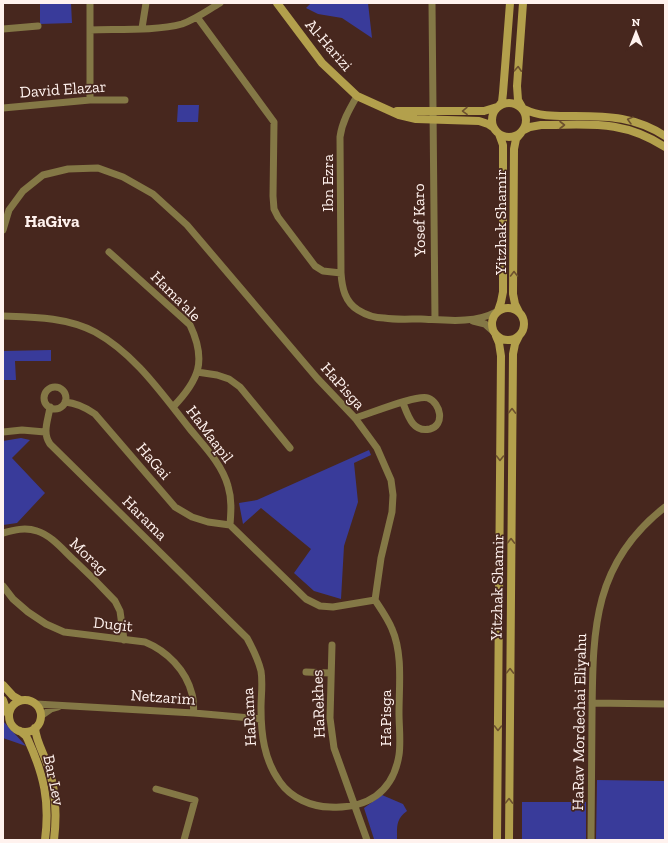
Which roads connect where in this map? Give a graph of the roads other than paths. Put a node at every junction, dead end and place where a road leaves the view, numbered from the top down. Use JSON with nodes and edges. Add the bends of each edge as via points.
{"nodes":[{"id":1,"x":90,"y":3,"type":"edge"},
{"id":2,"x":146,"y":3,"type":"edge"},
{"id":3,"x":220,"y":3,"type":"edge"},
{"id":4,"x":277,"y":3,"type":"edge"},
{"id":5,"x":432,"y":3,"type":"edge"},
{"id":6,"x":510,"y":3,"type":"edge"},
{"id":7,"x":523,"y":3,"type":"edge"},
{"id":8,"x":197,"y":17,"type":"junction"},
{"id":9,"x":38,"y":26,"type":"dead end"},
{"id":10,"x":142,"y":28,"type":"junction"},
{"id":11,"x":3,"y":29,"type":"edge"},
{"id":12,"x":90,"y":30,"type":"junction"},
{"id":13,"x":358,"y":96,"type":"junction"},
{"id":14,"x":90,"y":100,"type":"junction"},
{"id":15,"x":125,"y":100,"type":"dead end"},
{"id":16,"x":498,"y":106,"type":"junction"},
{"id":17,"x":3,"y":108,"type":"edge"},
{"id":18,"x":523,"y":108,"type":"junction"},
{"id":19,"x":432,"y":116,"type":"junction"},
{"id":20,"x":496,"y":131,"type":"junction"},
{"id":21,"x":522,"y":131,"type":"junction"},
{"id":22,"x":665,"y":136,"type":"edge"},
{"id":23,"x":665,"y":147,"type":"edge"},
{"id":24,"x":3,"y":230,"type":"edge"},
{"id":25,"x":109,"y":252,"type":"dead end"},
{"id":26,"x":341,"y":273,"type":"junction"},
{"id":27,"x":497,"y":311,"type":"junction"},
{"id":28,"x":519,"y":312,"type":"junction"},
{"id":29,"x":3,"y":316,"type":"edge"},
{"id":30,"x":435,"y":319,"type":"junction"},
{"id":31,"x":458,"y":320,"type":"junction"},
{"id":32,"x":494,"y":333,"type":"junction"},
{"id":33,"x":519,"y":336,"type":"junction"},
{"id":34,"x":197,"y":372,"type":"junction"},
{"id":35,"x":65,"y":402,"type":"junction"},
{"id":36,"x":403,"y":403,"type":"junction"},
{"id":37,"x":50,"y":407,"type":"junction"},
{"id":38,"x":173,"y":407,"type":"junction"},
{"id":39,"x":355,"y":418,"type":"junction"},
{"id":40,"x":3,"y":432,"type":"edge"},
{"id":41,"x":45,"y":432,"type":"junction"},
{"id":42,"x":290,"y":448,"type":"dead end"},
{"id":43,"x":665,"y":507,"type":"edge"},
{"id":44,"x":230,"y":525,"type":"junction"},
{"id":45,"x":3,"y":533,"type":"edge"},
{"id":46,"x":3,"y":586,"type":"edge"},
{"id":47,"x":376,"y":600,"type":"junction"},
{"id":48,"x":124,"y":640,"type":"junction"},
{"id":49,"x":332,"y":645,"type":"dead end"},
{"id":50,"x":306,"y":672,"type":"dead end"},
{"id":51,"x":330,"y":673,"type":"junction"},
{"id":52,"x":3,"y":685,"type":"edge"},
{"id":53,"x":3,"y":700,"type":"edge"},
{"id":54,"x":20,"y":700,"type":"junction"},
{"id":55,"x":592,"y":703,"type":"junction"},
{"id":56,"x":36,"y":704,"type":"junction"},
{"id":57,"x":665,"y":704,"type":"edge"},
{"id":58,"x":64,"y":705,"type":"junction"},
{"id":59,"x":194,"y":713,"type":"junction"},
{"id":60,"x":8,"y":714,"type":"junction"},
{"id":61,"x":41,"y":716,"type":"junction"},
{"id":62,"x":261,"y":719,"type":"junction"},
{"id":63,"x":35,"y":728,"type":"junction"},
{"id":64,"x":20,"y":731,"type":"junction"},
{"id":65,"x":156,"y":789,"type":"dead end"},
{"id":66,"x":356,"y":806,"type":"junction"},
{"id":67,"x":45,"y":840,"type":"edge"},
{"id":68,"x":54,"y":840,"type":"edge"},
{"id":69,"x":184,"y":840,"type":"edge"},
{"id":70,"x":367,"y":840,"type":"edge"},
{"id":71,"x":497,"y":840,"type":"edge"},
{"id":72,"x":509,"y":840,"type":"edge"},
{"id":73,"x":591,"y":840,"type":"edge"}],
"edges":[{"from":1,"to":12,"type":"street"},
{"from":2,"to":10,"type":"street"},
{"from":3,"to":8,"type":"street"},
{"from":4,"to":13,"type":"main road","name":"Al-Harizi","via":[[322,63]]},
{"from":5,"to":19,"type":"street","name":"Yosef Karo"},
{"from":6,"to":16,"type":"main road","via":[[504,93]]},
{"from":18,"to":7,"type":"main road","one_way":true,"via":[[518,100],[517,86]]},
{"from":8,"to":10,"type":"street","via":[[182,24]]},
{"from":8,"to":26,"type":"street","via":[[274,122],[273,202],[278,217],[315,266],[323,271]]},
{"from":9,"to":11,"type":"street"},
{"from":10,"to":12,"type":"street"},
{"from":12,"to":14,"type":"street"},
{"from":13,"to":19,"type":"main road","name":"Al-Harizi","via":[[407,118]]},
{"from":13,"to":26,"type":"street","name":"Ibn Ezra","via":[[342,126],[340,137]]},
{"from":14,"to":15,"type":"street","name":"David Elazar"},
{"from":14,"to":17,"type":"street","name":"David Elazar"},
{"from":16,"to":18,"type":"main road","via":[[512,102]]},
{"from":16,"to":19,"type":"main road","name":"Al-Harizi","one_way":true,"via":[[484,111]]},
{"from":16,"to":20,"type":"main road","via":[[492,117]]},
{"from":18,"to":21,"type":"main road","via":[[527,120]]},
{"from":22,"to":18,"type":"main road","one_way":true,"via":[[626,119],[610,116],[541,115]]},
{"from":19,"to":20,"type":"main road","name":"Al-Harizi","via":[[479,121]]},
{"from":19,"to":30,"type":"street","name":"Yosef Karo"},
{"from":20,"to":21,"type":"main road","via":[[509,137]]},
{"from":20,"to":27,"type":"main road","name":"Yitzhak Shamir","via":[[503,146],[503,284]]},
{"from":21,"to":23,"type":"main road","one_way":true,"via":[[541,125],[609,126],[639,133]]},
{"from":28,"to":21,"type":"main road","name":"Yitzhak Shamir","one_way":true,"via":[[513,294],[514,149],[516,139]]},
{"from":24,"to":39,"type":"street","name":"HaPisga","via":[[9,210],[23,191],[43,176],[68,169],[98,168],[123,177],[153,194],[187,225],[317,378]]},
{"from":25,"to":34,"type":"street","name":"Hama'ale","via":[[190,325],[197,340],[199,353]]},
{"from":26,"to":30,"type":"street","name":"Ibn Ezra","via":[[342,287],[347,300],[371,316]]},
{"from":27,"to":28,"type":"main road","via":[[508,307]]},
{"from":27,"to":31,"type":"street","via":[[480,318]]},
{"from":27,"to":32,"type":"main road","via":[[491,321]]},
{"from":28,"to":33,"type":"main road","via":[[524,324]]},
{"from":29,"to":38,"type":"street","name":"HaMaapil","via":[[41,318],[94,332],[132,360]]},
{"from":30,"to":31,"type":"street","name":"Ibn Ezra"},
{"from":31,"to":32,"type":"street","via":[[485,324]]},
{"from":32,"to":33,"type":"main road","via":[[500,339],[508,340]]},
{"from":32,"to":71,"type":"main road","name":"Yitzhak Shamir","one_way":true,"via":[[499,342],[501,356]]},
{"from":72,"to":33,"type":"main road","name":"Yitzhak Shamir","one_way":true,"via":[[513,354]]},
{"from":34,"to":38,"type":"street","name":"Hama'ale","via":[[186,394]]},
{"from":34,"to":42,"type":"street","via":[[229,379],[240,387]]},
{"from":35,"to":37,"type":"street","via":[[59,408]]},
{"from":35,"to":37,"type":"street","via":[[66,395],[62,390],[50,388],[45,393],[44,400]]},
{"from":35,"to":44,"type":"street","name":"HaGai","via":[[86,407],[94,414],[175,507],[192,517]]},
{"from":36,"to":36,"type":"street","via":[[413,425],[422,430],[438,424],[439,410],[428,398],[415,398]]},
{"from":36,"to":39,"type":"street"},
{"from":37,"to":41,"type":"street"},
{"from":38,"to":44,"type":"street","name":"HaMaapil","via":[[218,463],[225,476],[231,506]]},
{"from":39,"to":47,"type":"street","name":"HaPisga","via":[[377,448],[391,480],[393,495]]},
{"from":40,"to":41,"type":"street"},
{"from":41,"to":62,"type":"street","name":"HaRama","via":[[50,444],[247,638],[261,672]]},
{"from":43,"to":55,"type":"street","name":"HaRav Mordechai Eliyahu","via":[[631,540],[606,585],[594,637]]},
{"from":44,"to":47,"type":"street","via":[[306,599],[320,606],[332,607]]},
{"from":45,"to":48,"type":"street","name":"Morag","via":[[18,529],[36,530],[60,547],[115,601],[120,611]]},
{"from":46,"to":48,"type":"street","name":"Dugit","via":[[28,612],[57,629]]},
{"from":47,"to":66,"type":"street","name":"HaPisga","via":[[392,629],[397,647],[399,755],[394,775],[385,789]]},
{"from":48,"to":59,"type":"street","name":"Dugit","via":[[145,642],[157,647],[177,665],[187,680]]},
{"from":49,"to":51,"type":"street","name":"HaRekhes"},
{"from":50,"to":51,"type":"street"},
{"from":51,"to":66,"type":"street","name":"HaRekhes","via":[[330,718],[334,748]]},
{"from":52,"to":54,"type":"main road","via":[[12,696]]},
{"from":53,"to":60,"type":"main road"},
{"from":54,"to":56,"type":"main road"},
{"from":54,"to":60,"type":"main road","via":[[11,706]]},
{"from":55,"to":57,"type":"street"},
{"from":55,"to":73,"type":"street","name":"HaRav Mordechai Eliyahu"},
{"from":56,"to":58,"type":"street","name":"Netzarim"},
{"from":56,"to":61,"type":"main road"},
{"from":58,"to":59,"type":"street","name":"Netzarim"},
{"from":58,"to":61,"type":"street","name":"Netzarim","via":[[51,709]]},
{"from":59,"to":62,"type":"street","name":"Netzarim"},
{"from":60,"to":64,"type":"main road","via":[[13,727]]},
{"from":61,"to":63,"type":"main road"},
{"from":62,"to":66,"type":"street","name":"HaRama","via":[[265,752],[281,783],[291,793],[308,803],[324,807]]},
{"from":63,"to":64,"type":"main road","via":[[27,732]]},
{"from":63,"to":68,"type":"main road","name":"Bar Lev","via":[[56,801]]},
{"from":64,"to":67,"type":"main road","name":"Bar Lev","via":[[26,736],[42,775],[47,802]]},
{"from":65,"to":69,"type":"street","via":[[195,800]]},
{"from":66,"to":70,"type":"street","name":"HaRekhes"}]}
